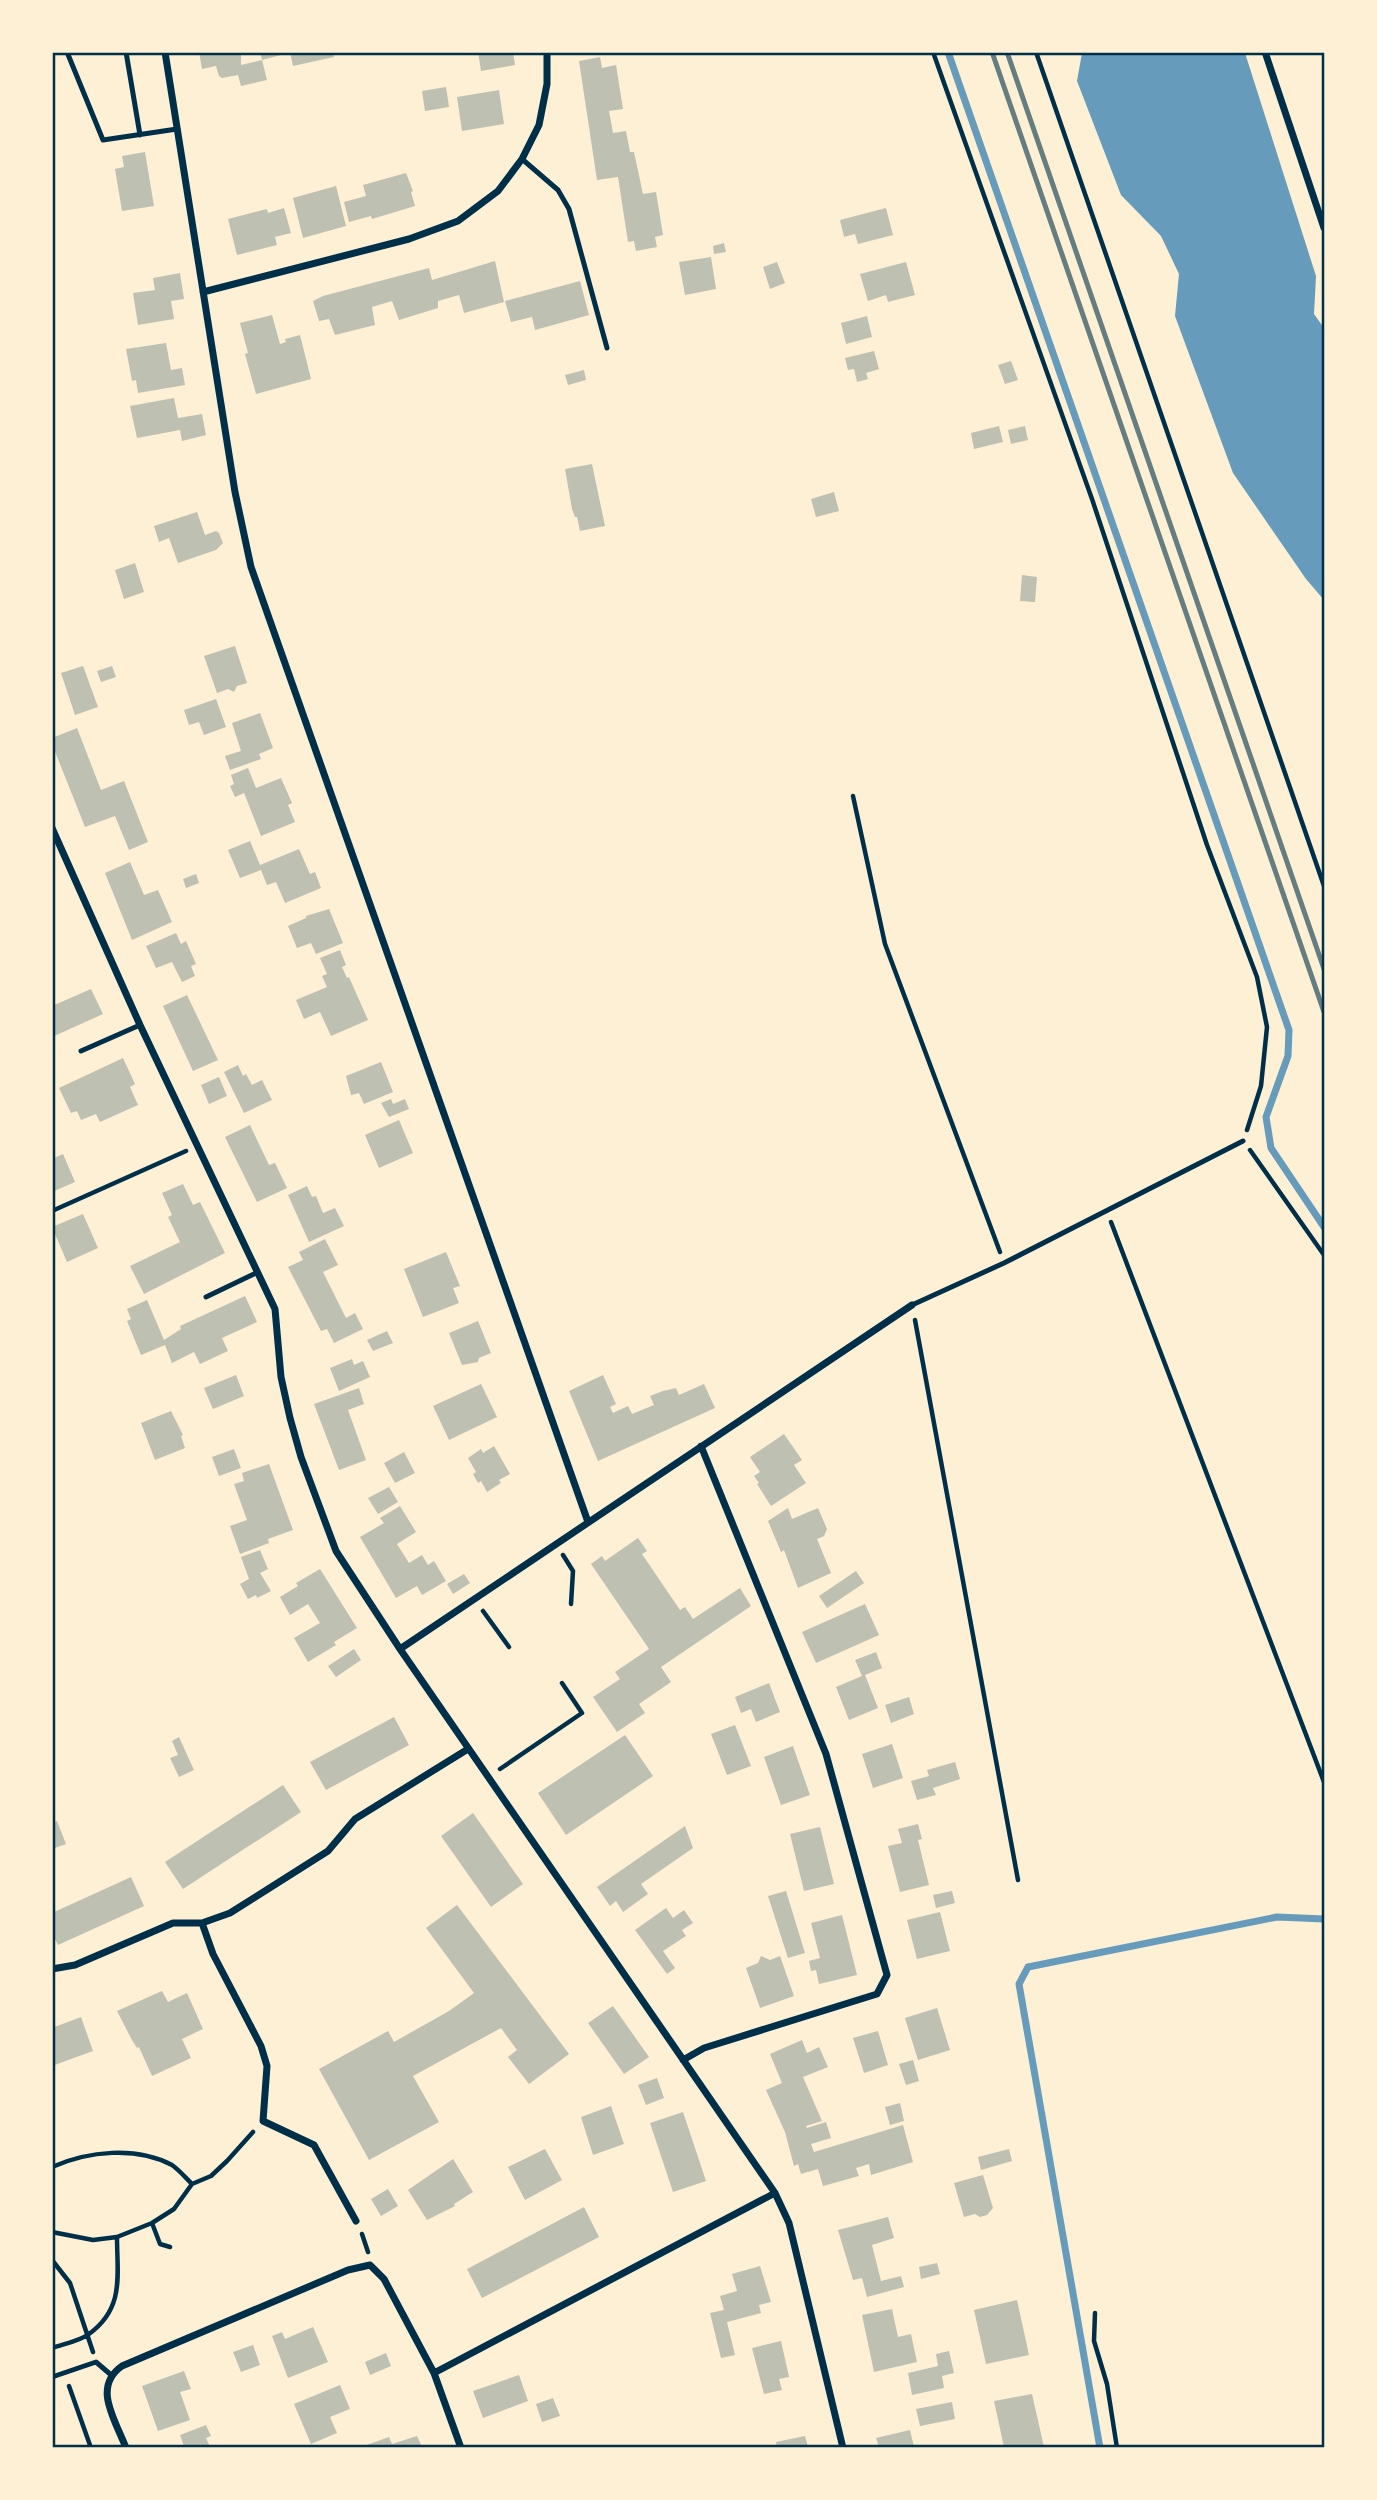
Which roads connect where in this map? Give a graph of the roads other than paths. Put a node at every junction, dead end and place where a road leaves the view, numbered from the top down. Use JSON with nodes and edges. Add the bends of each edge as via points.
{"nodes":[{"id":1,"x":67,"y":52,"type":"edge"},
{"id":2,"x":125,"y":52,"type":"edge"},
{"id":3,"x":165,"y":52,"type":"edge"},
{"id":4,"x":547,"y":52,"type":"edge"},
{"id":5,"x":1265,"y":52,"type":"edge"},
{"id":6,"x":177,"y":129,"type":"junction"},
{"id":7,"x":140,"y":135,"type":"junction"},
{"id":8,"x":522,"y":159,"type":"junction"},
{"id":9,"x":1325,"y":228,"type":"edge"},
{"id":10,"x":203,"y":292,"type":"junction"},
{"id":11,"x":607,"y":348,"type":"dead end"},
{"id":12,"x":52,"y":828,"type":"edge"},
{"id":13,"x":140,"y":1025,"type":"junction"},
{"id":14,"x":81,"y":1051,"type":"dead end"},
{"id":15,"x":1243,"y":1141,"type":"road end"},
{"id":16,"x":258,"y":1272,"type":"junction"},
{"id":17,"x":206,"y":1297,"type":"dead end"},
{"id":18,"x":912,"y":1305,"type":"joint"},
{"id":19,"x":701,"y":1446,"type":"junction"},
{"id":20,"x":588,"y":1522,"type":"junction"},
{"id":21,"x":400,"y":1649,"type":"junction"},
{"id":22,"x":468,"y":1749,"type":"junction"},
{"id":23,"x":202,"y":1923,"type":"junction"},
{"id":24,"x":52,"y":1969,"type":"edge"},
{"id":25,"x":683,"y":2060,"type":"junction"},
{"id":26,"x":775,"y":2193,"type":"junction"},
{"id":27,"x":356,"y":2221,"type":"road end"},
{"id":28,"x":434,"y":2373,"type":"junction"},
{"id":29,"x":110,"y":2374,"type":"junction"},
{"id":30,"x":52,"y":2377,"type":"edge"},
{"id":31,"x":126,"y":2448,"type":"edge"},
{"id":32,"x":461,"y":2448,"type":"edge"},
{"id":33,"x":843,"y":2448,"type":"edge"}],
"edges":[{"from":1,"to":7,"type":"lane","via":[[103,140]]},
{"from":2,"to":7,"type":"lane"},
{"from":3,"to":6,"type":"street"},
{"from":4,"to":8,"type":"street","via":[[539,125]]},
{"from":5,"to":9,"type":"street"},
{"from":6,"to":7,"type":"lane"},
{"from":6,"to":10,"type":"street"},
{"from":8,"to":10,"type":"street","via":[[498,191],[458,221],[409,239]]},
{"from":8,"to":11,"type":"lane","via":[[558,190],[569,209]]},
{"from":10,"to":20,"type":"street","via":[[251,567]]},
{"from":12,"to":13,"type":"street"},
{"from":13,"to":14,"type":"lane"},
{"from":13,"to":16,"type":"street"},
{"from":15,"to":18,"type":"lane"},
{"from":16,"to":17,"type":"lane"},
{"from":16,"to":21,"type":"street","via":[[275,1309],[281,1377],[297,1444],[335,1551]]},
{"from":18,"to":19,"type":"street"},
{"from":19,"to":20,"type":"street"},
{"from":19,"to":25,"type":"street","via":[[826,1754],[887,1975],[877,1994],[704,2048]]},
{"from":20,"to":21,"type":"street"},
{"from":21,"to":22,"type":"street"},
{"from":22,"to":23,"type":"street","via":[[355,1819],[328,1851],[230,1913]]},
{"from":22,"to":25,"type":"street"},
{"from":23,"to":24,"type":"street","via":[[173,1923],[75,1965]]},
{"from":23,"to":27,"type":"street","via":[[261,2046],[267,2066],[263,2121],[314,2145]]},
{"from":25,"to":26,"type":"street"},
{"from":26,"to":28,"type":"street"},
{"from":26,"to":33,"type":"street","via":[[789,2222]]},
{"from":28,"to":29,"type":"street","via":[[384,2279],[370,2265],[348,2270]]},
{"from":28,"to":32,"type":"street"},
{"from":29,"to":30,"type":"lane","via":[[96,2362]]},
{"from":29,"to":31,"type":"street","via":[[108,2400]]}]}
